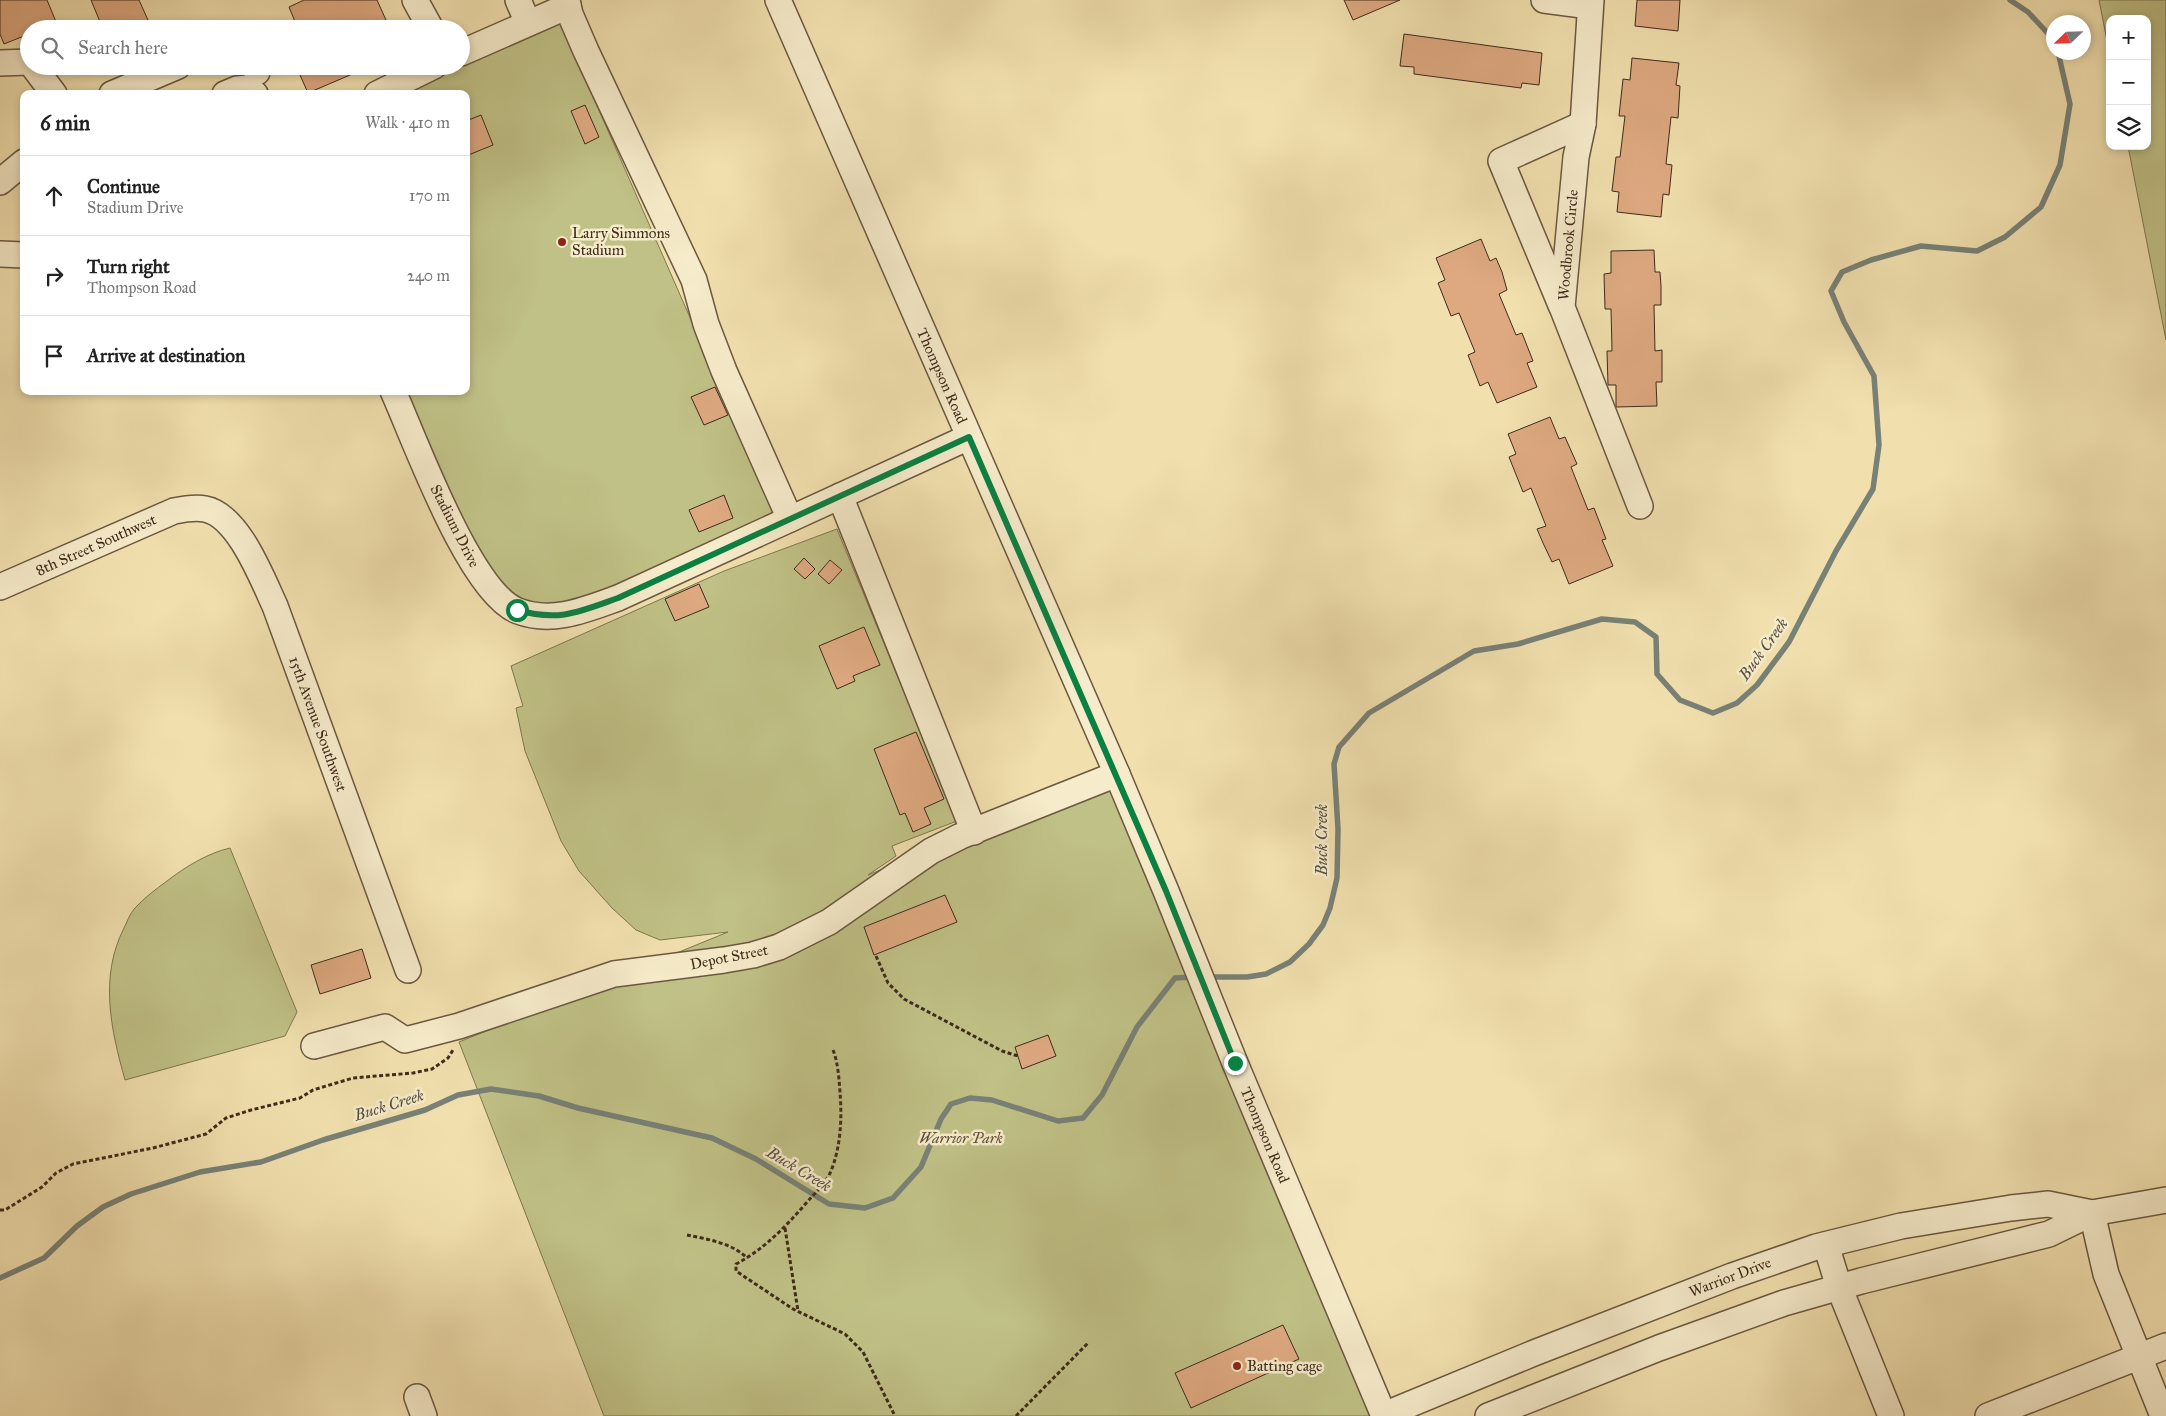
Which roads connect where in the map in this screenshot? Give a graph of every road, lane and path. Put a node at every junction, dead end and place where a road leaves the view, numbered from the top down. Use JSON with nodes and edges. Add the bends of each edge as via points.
{"nodes":[{"id":1,"x":415,"y":0,"type":"edge"},
{"id":2,"x":518,"y":0,"type":"edge"},
{"id":3,"x":778,"y":0,"type":"edge"},
{"id":4,"x":1544,"y":0,"type":"edge"},
{"id":5,"x":568,"y":3,"type":"edge"},
{"id":6,"x":1591,"y":3,"type":"edge"},
{"id":7,"x":426,"y":20,"type":"edge"},
{"id":8,"x":528,"y":23,"type":"junction"},
{"id":9,"x":470,"y":49,"type":"edge"},
{"id":10,"x":20,"y":63,"type":"edge"},
{"id":11,"x":0,"y":64,"type":"edge"},
{"id":12,"x":40,"y":75,"type":"edge"},
{"id":13,"x":157,"y":75,"type":"edge"},
{"id":14,"x":415,"y":75,"type":"edge"},
{"id":15,"x":255,"y":77,"type":"edge"},
{"id":16,"x":51,"y":90,"type":"edge"},
{"id":17,"x":121,"y":90,"type":"edge"},
{"id":18,"x":233,"y":90,"type":"edge"},
{"id":19,"x":384,"y":90,"type":"edge"},
{"id":20,"x":1583,"y":124,"type":"junction"},
{"id":21,"x":20,"y":165,"type":"edge"},
{"id":22,"x":0,"y":182,"type":"edge"},
{"id":23,"x":0,"y":254,"type":"edge"},
{"id":24,"x":20,"y":254,"type":"edge"},
{"id":25,"x":1562,"y":307,"type":"junction"},
{"id":26,"x":395,"y":395,"type":"edge"},
{"id":27,"x":969,"y":437,"type":"junction"},
{"id":28,"x":840,"y":496,"type":"junction"},
{"id":29,"x":1640,"y":506,"type":"dead end"},
{"id":30,"x":192,"y":508,"type":"joint"},
{"id":31,"x":790,"y":519,"type":"junction"},
{"id":32,"x":0,"y":587,"type":"edge"},
{"id":33,"x":1117,"y":774,"type":"junction"},
{"id":34,"x":974,"y":832,"type":"junction"},
{"id":35,"x":876,"y":956,"type":"dead end"},
{"id":36,"x":408,"y":970,"type":"dead end"},
{"id":37,"x":457,"y":1045,"type":"dead end"},
{"id":38,"x":314,"y":1046,"type":"dead end"},
{"id":39,"x":833,"y":1050,"type":"dead end"},
{"id":40,"x":1018,"y":1056,"type":"dead end"},
{"id":41,"x":2166,"y":1200,"type":"edge"},
{"id":42,"x":0,"y":1210,"type":"edge"},
{"id":43,"x":2092,"y":1213,"type":"junction"},
{"id":44,"x":785,"y":1228,"type":"junction"},
{"id":45,"x":687,"y":1235,"type":"dead end"},
{"id":46,"x":1826,"y":1245,"type":"junction"},
{"id":47,"x":747,"y":1258,"type":"junction"},
{"id":48,"x":1839,"y":1287,"type":"junction"},
{"id":49,"x":798,"y":1311,"type":"junction"},
{"id":50,"x":1088,"y":1343,"type":"dead end"},
{"id":51,"x":2166,"y":1346,"type":"edge"},
{"id":52,"x":2139,"y":1356,"type":"junction"},
{"id":53,"x":895,"y":1416,"type":"edge"},
{"id":54,"x":1016,"y":1416,"type":"edge"},
{"id":55,"x":1384,"y":1416,"type":"edge"},
{"id":56,"x":1488,"y":1416,"type":"edge"},
{"id":57,"x":1891,"y":1416,"type":"edge"},
{"id":58,"x":1988,"y":1416,"type":"edge"},
{"id":59,"x":2163,"y":1416,"type":"edge"}],
"edges":[{"from":1,"to":7,"type":"street"},
{"from":2,"to":8,"type":"street"},
{"from":3,"to":27,"type":"street","name":"Thompson Road"},
{"from":4,"to":6,"type":"street"},
{"from":5,"to":8,"type":"street"},
{"from":5,"to":31,"type":"street","via":[[586,51],[694,280],[724,371]]},
{"from":6,"to":20,"type":"street","name":"Woodbrook Circle"},
{"from":8,"to":9,"type":"street"},
{"from":10,"to":11,"type":"street"},
{"from":12,"to":16,"type":"street"},
{"from":13,"to":17,"type":"street"},
{"from":14,"to":19,"type":"street"},
{"from":15,"to":18,"type":"street","via":[[248,88]]},
{"from":20,"to":25,"type":"street","name":"Woodbrook Circle","via":[[1576,157]]},
{"from":20,"to":25,"type":"street","via":[[1501,161]]},
{"from":21,"to":22,"type":"street"},
{"from":23,"to":24,"type":"street"},
{"from":25,"to":29,"type":"street","name":"Woodbrook Circle"},
{"from":26,"to":31,"type":"street","name":"Stadium Drive","via":[[464,548],[495,595],[517,610],[548,617],[593,607]]},
{"from":27,"to":28,"type":"street","name":"Stadium Drive"},
{"from":27,"to":33,"type":"street","name":"Thompson Road"},
{"from":28,"to":31,"type":"street","name":"Stadium Drive"},
{"from":28,"to":34,"type":"street"},
{"from":30,"to":32,"type":"street","name":"8th Street Southwest","via":[[174,511]]},
{"from":30,"to":36,"type":"street","name":"15th Avenue Southwest","via":[[213,511],[227,522],[250,551],[275,606]]},
{"from":33,"to":34,"type":"street","name":"Depot Street"},
{"from":33,"to":55,"type":"street","name":"Thompson Road"},
{"from":34,"to":38,"type":"street","name":"Depot Street","via":[[931,851],[843,913],[779,947],[724,960],[614,974],[459,1026],[406,1040],[385,1027]]},
{"from":35,"to":40,"type":"path","via":[[888,983],[904,999],[1002,1051]]},
{"from":37,"to":42,"type":"path","via":[[448,1058],[432,1069],[353,1078],[313,1090],[300,1098],[226,1118],[206,1134],[73,1164],[56,1173],[42,1188]]},
{"from":39,"to":44,"type":"path","via":[[841,1127],[832,1168]]},
{"from":41,"to":43,"type":"street","name":"Warrior Drive"},
{"from":43,"to":46,"type":"street","name":"Warrior Drive","via":[[2048,1204],[2011,1208],[1901,1226]]},
{"from":43,"to":48,"type":"street","name":"Warrior Drive","via":[[2049,1234]]},
{"from":43,"to":52,"type":"street","via":[[2106,1274]]},
{"from":44,"to":47,"type":"path"},
{"from":44,"to":49,"type":"path"},
{"from":45,"to":47,"type":"path","via":[[724,1244]]},
{"from":46,"to":48,"type":"street"},
{"from":46,"to":55,"type":"street","name":"Warrior Drive","via":[[1732,1276]]},
{"from":47,"to":49,"type":"path","via":[[736,1264],[737,1273]]},
{"from":48,"to":56,"type":"street","name":"Warrior Drive","via":[[1659,1348]]},
{"from":48,"to":57,"type":"street"},
{"from":49,"to":53,"type":"path","via":[[845,1334],[863,1352]]},
{"from":50,"to":54,"type":"path"},
{"from":51,"to":52,"type":"street"},
{"from":52,"to":58,"type":"street"},
{"from":52,"to":59,"type":"street"}]}
